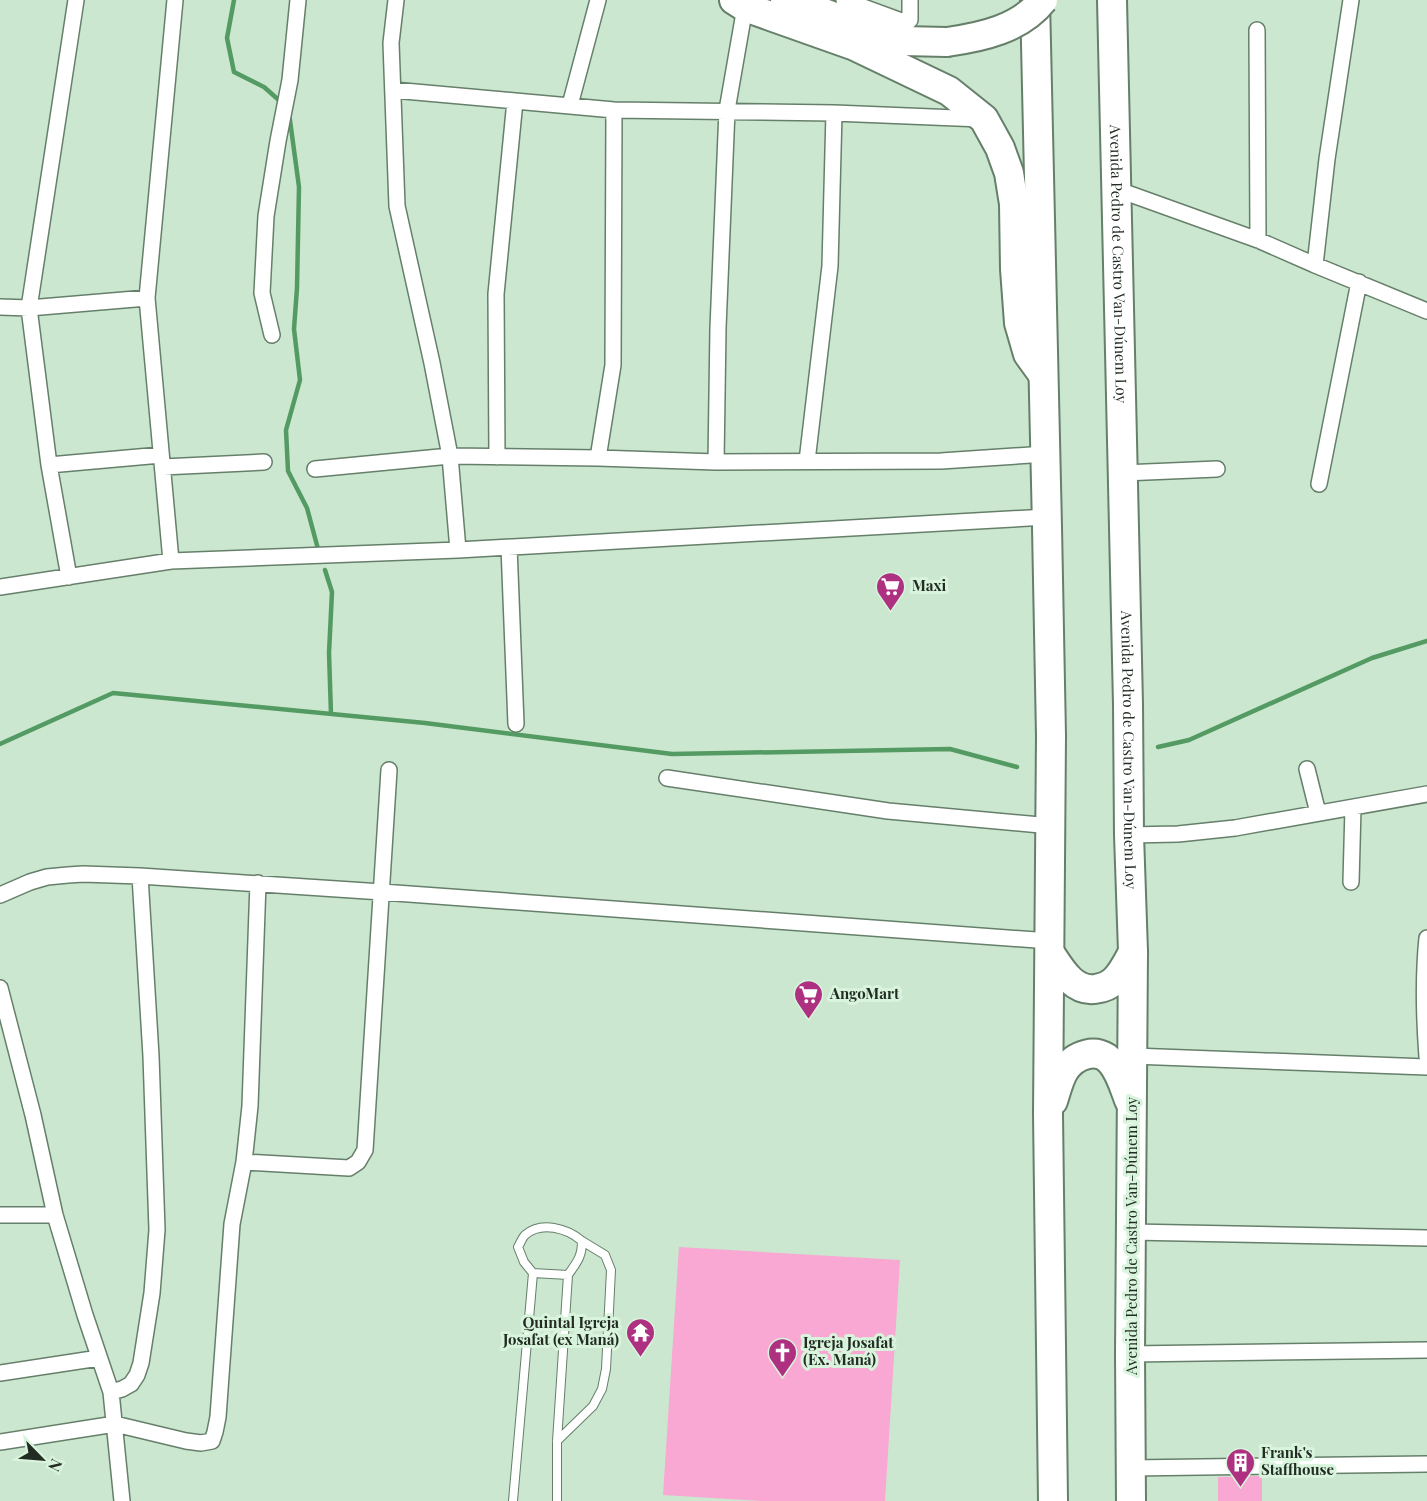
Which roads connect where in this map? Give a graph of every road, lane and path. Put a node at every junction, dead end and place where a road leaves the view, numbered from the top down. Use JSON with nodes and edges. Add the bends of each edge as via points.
{"nodes":[{"id":1,"x":76,"y":0,"type":"edge"},
{"id":2,"x":174,"y":0,"type":"edge"},
{"id":3,"x":298,"y":0,"type":"edge"},
{"id":4,"x":396,"y":0,"type":"edge"},
{"id":5,"x":598,"y":0,"type":"edge"},
{"id":6,"x":785,"y":0,"type":"edge"},
{"id":7,"x":844,"y":0,"type":"edge"},
{"id":8,"x":910,"y":0,"type":"edge"},
{"id":9,"x":1035,"y":0,"type":"edge"},
{"id":10,"x":1043,"y":0,"type":"edge"},
{"id":11,"x":1112,"y":0,"type":"edge"},
{"id":12,"x":1351,"y":0,"type":"edge"},
{"id":13,"x":740,"y":3,"type":"edge"},
{"id":14,"x":1257,"y":30,"type":"dead end"},
{"id":15,"x":393,"y":90,"type":"junction"},
{"id":16,"x":515,"y":101,"type":"junction"},
{"id":17,"x":570,"y":105,"type":"junction"},
{"id":18,"x":615,"y":110,"type":"junction"},
{"id":19,"x":727,"y":110,"type":"junction"},
{"id":20,"x":834,"y":113,"type":"junction"},
{"id":21,"x":984,"y":119,"type":"junction"},
{"id":22,"x":1116,"y":189,"type":"junction"},
{"id":23,"x":1258,"y":240,"type":"junction"},
{"id":24,"x":1315,"y":265,"type":"junction"},
{"id":25,"x":1359,"y":282,"type":"junction"},
{"id":26,"x":147,"y":298,"type":"junction"},
{"id":27,"x":0,"y":307,"type":"edge"},
{"id":28,"x":28,"y":308,"type":"junction"},
{"id":29,"x":1427,"y":311,"type":"edge"},
{"id":30,"x":272,"y":335,"type":"dead end"},
{"id":31,"x":1044,"y":376,"type":"junction"},
{"id":32,"x":1046,"y":454,"type":"junction"},
{"id":33,"x":450,"y":456,"type":"junction"},
{"id":34,"x":497,"y":458,"type":"junction"},
{"id":35,"x":597,"y":458,"type":"junction"},
{"id":36,"x":162,"y":461,"type":"junction"},
{"id":37,"x":807,"y":461,"type":"junction"},
{"id":38,"x":264,"y":462,"type":"dead end"},
{"id":39,"x":716,"y":462,"type":"junction"},
{"id":40,"x":49,"y":465,"type":"junction"},
{"id":41,"x":315,"y":469,"type":"dead end"},
{"id":42,"x":1217,"y":469,"type":"dead end"},
{"id":43,"x":1122,"y":473,"type":"junction"},
{"id":44,"x":1319,"y":484,"type":"dead end"},
{"id":45,"x":1047,"y":517,"type":"junction"},
{"id":46,"x":509,"y":547,"type":"junction"},
{"id":47,"x":458,"y":550,"type":"junction"},
{"id":48,"x":171,"y":561,"type":"junction"},
{"id":49,"x":69,"y":577,"type":"junction"},
{"id":50,"x":0,"y":587,"type":"edge"},
{"id":51,"x":516,"y":724,"type":"dead end"},
{"id":52,"x":1307,"y":769,"type":"dead end"},
{"id":53,"x":389,"y":770,"type":"dead end"},
{"id":54,"x":667,"y":778,"type":"dead end"},
{"id":55,"x":1427,"y":794,"type":"edge"},
{"id":56,"x":1353,"y":808,"type":"junction"},
{"id":57,"x":1318,"y":813,"type":"junction"},
{"id":58,"x":1051,"y":826,"type":"junction"},
{"id":59,"x":1129,"y":835,"type":"junction"},
{"id":60,"x":140,"y":876,"type":"junction"},
{"id":61,"x":1351,"y":882,"type":"dead end"},
{"id":62,"x":258,"y":883,"type":"junction"},
{"id":63,"x":382,"y":892,"type":"junction"},
{"id":64,"x":0,"y":895,"type":"edge"},
{"id":65,"x":1427,"y":938,"type":"edge"},
{"id":66,"x":1050,"y":947,"type":"junction"},
{"id":67,"x":1133,"y":952,"type":"junction"},
{"id":68,"x":0,"y":988,"type":"edge"},
{"id":69,"x":1133,"y":1056,"type":"junction"},
{"id":70,"x":1427,"y":1057,"type":"edge"},
{"id":71,"x":1427,"y":1067,"type":"edge"},
{"id":72,"x":1132,"y":1107,"type":"junction"},
{"id":73,"x":1048,"y":1114,"type":"junction"},
{"id":74,"x":244,"y":1162,"type":"junction"},
{"id":75,"x":0,"y":1215,"type":"edge"},
{"id":76,"x":55,"y":1215,"type":"junction"},
{"id":77,"x":1131,"y":1232,"type":"junction"},
{"id":78,"x":1427,"y":1238,"type":"edge"},
{"id":79,"x":582,"y":1241,"type":"junction"},
{"id":80,"x":533,"y":1274,"type":"junction"},
{"id":81,"x":568,"y":1275,"type":"junction"},
{"id":82,"x":1427,"y":1350,"type":"edge"},
{"id":83,"x":1130,"y":1354,"type":"junction"},
{"id":84,"x":99,"y":1358,"type":"junction"},
{"id":85,"x":0,"y":1373,"type":"edge"},
{"id":86,"x":111,"y":1392,"type":"junction"},
{"id":87,"x":115,"y":1424,"type":"junction"},
{"id":88,"x":557,"y":1441,"type":"junction"},
{"id":89,"x":0,"y":1442,"type":"edge"},
{"id":90,"x":1427,"y":1464,"type":"edge"},
{"id":91,"x":1131,"y":1468,"type":"junction"},
{"id":92,"x":122,"y":1501,"type":"edge"},
{"id":93,"x":513,"y":1501,"type":"edge"},
{"id":94,"x":556,"y":1501,"type":"edge"},
{"id":95,"x":1053,"y":1501,"type":"edge"},
{"id":96,"x":1131,"y":1501,"type":"edge"}],
"edges":[{"from":1,"to":28,"type":"street"},
{"from":2,"to":26,"type":"street"},
{"from":3,"to":30,"type":"street","via":[[290,80],[266,216],[262,293]]},
{"from":4,"to":15,"type":"street","via":[[391,43]]},
{"from":5,"to":17,"type":"street"},
{"from":6,"to":10,"type":"highway","bridge":true,"via":[[885,36],[947,42],[1003,29],[1025,17]]},
{"from":7,"to":8,"type":"street","via":[[907,23]]},
{"from":9,"to":31,"type":"highway"},
{"from":11,"to":22,"type":"highway","name":"Avenida Pedro de Castro Van-Dúnem Loy"},
{"from":12,"to":24,"type":"street"},
{"from":13,"to":19,"type":"street"},
{"from":13,"to":21,"type":"highway","via":[[855,46],[949,91]]},
{"from":14,"to":23,"type":"street"},
{"from":15,"to":16,"type":"street"},
{"from":15,"to":33,"type":"street","via":[[397,206]]},
{"from":16,"to":17,"type":"street"},
{"from":16,"to":34,"type":"street","via":[[496,294]]},
{"from":17,"to":18,"type":"street"},
{"from":18,"to":19,"type":"street"},
{"from":18,"to":35,"type":"street","via":[[613,365]]},
{"from":19,"to":20,"type":"street"},
{"from":19,"to":39,"type":"street"},
{"from":20,"to":21,"type":"street"},
{"from":20,"to":37,"type":"street","via":[[830,266]]},
{"from":21,"to":31,"type":"highway","via":[[1009,172],[1019,323],[1028,354]]},
{"from":22,"to":23,"type":"street"},
{"from":22,"to":43,"type":"highway","name":"Avenida Pedro de Castro Van-Dúnem Loy"},
{"from":23,"to":24,"type":"street"},
{"from":24,"to":25,"type":"street"},
{"from":25,"to":29,"type":"street"},
{"from":25,"to":44,"type":"street"},
{"from":26,"to":28,"type":"street"},
{"from":26,"to":36,"type":"street"},
{"from":27,"to":28,"type":"street"},
{"from":28,"to":40,"type":"street"},
{"from":31,"to":32,"type":"highway"},
{"from":32,"to":37,"type":"street","via":[[941,461]]},
{"from":32,"to":45,"type":"highway"},
{"from":33,"to":34,"type":"street"},
{"from":33,"to":41,"type":"street"},
{"from":33,"to":47,"type":"street"},
{"from":34,"to":35,"type":"street"},
{"from":35,"to":39,"type":"street"},
{"from":36,"to":38,"type":"street"},
{"from":36,"to":40,"type":"street"},
{"from":36,"to":48,"type":"street"},
{"from":37,"to":39,"type":"street"},
{"from":40,"to":49,"type":"street"},
{"from":42,"to":43,"type":"street"},
{"from":43,"to":59,"type":"highway","name":"Avenida Pedro de Castro Van-Dúnem Loy"},
{"from":45,"to":46,"type":"street"},
{"from":45,"to":58,"type":"highway"},
{"from":46,"to":47,"type":"street"},
{"from":46,"to":51,"type":"street"},
{"from":47,"to":48,"type":"street"},
{"from":48,"to":49,"type":"street"},
{"from":49,"to":50,"type":"street"},
{"from":52,"to":57,"type":"street"},
{"from":53,"to":63,"type":"street"},
{"from":54,"to":58,"type":"street","via":[[888,811]]},
{"from":55,"to":56,"type":"street"},
{"from":56,"to":57,"type":"street"},
{"from":56,"to":61,"type":"street"},
{"from":57,"to":59,"type":"street","via":[[1235,828]]},
{"from":58,"to":66,"type":"highway"},
{"from":59,"to":67,"type":"highway","name":"Avenida Pedro de Castro Van-Dúnem Loy"},
{"from":60,"to":62,"type":"street"},
{"from":60,"to":64,"type":"street","via":[[57,876]]},
{"from":60,"to":86,"type":"street","via":[[152,1056],[157,1230],[141,1363],[131,1384]]},
{"from":62,"to":63,"type":"street"},
{"from":62,"to":74,"type":"street","via":[[250,1106]]},
{"from":63,"to":66,"type":"street"},
{"from":63,"to":74,"type":"street","via":[[365,1150],[349,1168]]},
{"from":65,"to":70,"type":"street"},
{"from":66,"to":67,"type":"highway","via":[[1070,980],[1090,990],[1109,986]]},
{"from":66,"to":73,"type":"highway"},
{"from":67,"to":69,"type":"highway","name":"Avenida Pedro de Castro Van-Dúnem Loy"},
{"from":68,"to":76,"type":"street"},
{"from":69,"to":71,"type":"street"},
{"from":69,"to":72,"type":"highway","name":"Avenida Pedro de Castro Van-Dúnem Loy"},
{"from":72,"to":73,"type":"highway","via":[[1111,1061],[1088,1053],[1064,1071]]},
{"from":72,"to":77,"type":"highway","name":"Avenida Pedro de Castro Van-Dúnem Loy"},
{"from":73,"to":95,"type":"highway"},
{"from":74,"to":87,"type":"street","via":[[232,1224],[218,1417],[212,1441],[194,1442]]},
{"from":75,"to":76,"type":"street"},
{"from":76,"to":84,"type":"street"},
{"from":77,"to":78,"type":"street"},
{"from":77,"to":83,"type":"highway","name":"Avenida Pedro de Castro Van-Dúnem Loy"},
{"from":79,"to":80,"type":"lane","via":[[557,1228],[538,1228],[524,1236],[518,1247]]},
{"from":79,"to":81,"type":"lane","via":[[582,1252]]},
{"from":79,"to":88,"type":"lane","via":[[604,1255],[611,1270],[606,1369],[593,1406]]},
{"from":80,"to":81,"type":"lane"},
{"from":80,"to":93,"type":"lane"},
{"from":81,"to":88,"type":"lane"},
{"from":82,"to":83,"type":"street"},
{"from":83,"to":91,"type":"highway","name":"Avenida Pedro de Castro Van-Dúnem Loy"},
{"from":84,"to":85,"type":"street"},
{"from":84,"to":86,"type":"street"},
{"from":86,"to":87,"type":"street"},
{"from":87,"to":89,"type":"street"},
{"from":87,"to":92,"type":"street"},
{"from":88,"to":94,"type":"lane"},
{"from":90,"to":91,"type":"street"},
{"from":91,"to":96,"type":"highway","name":"Avenida Pedro de Castro Van-Dúnem Loy"}]}
